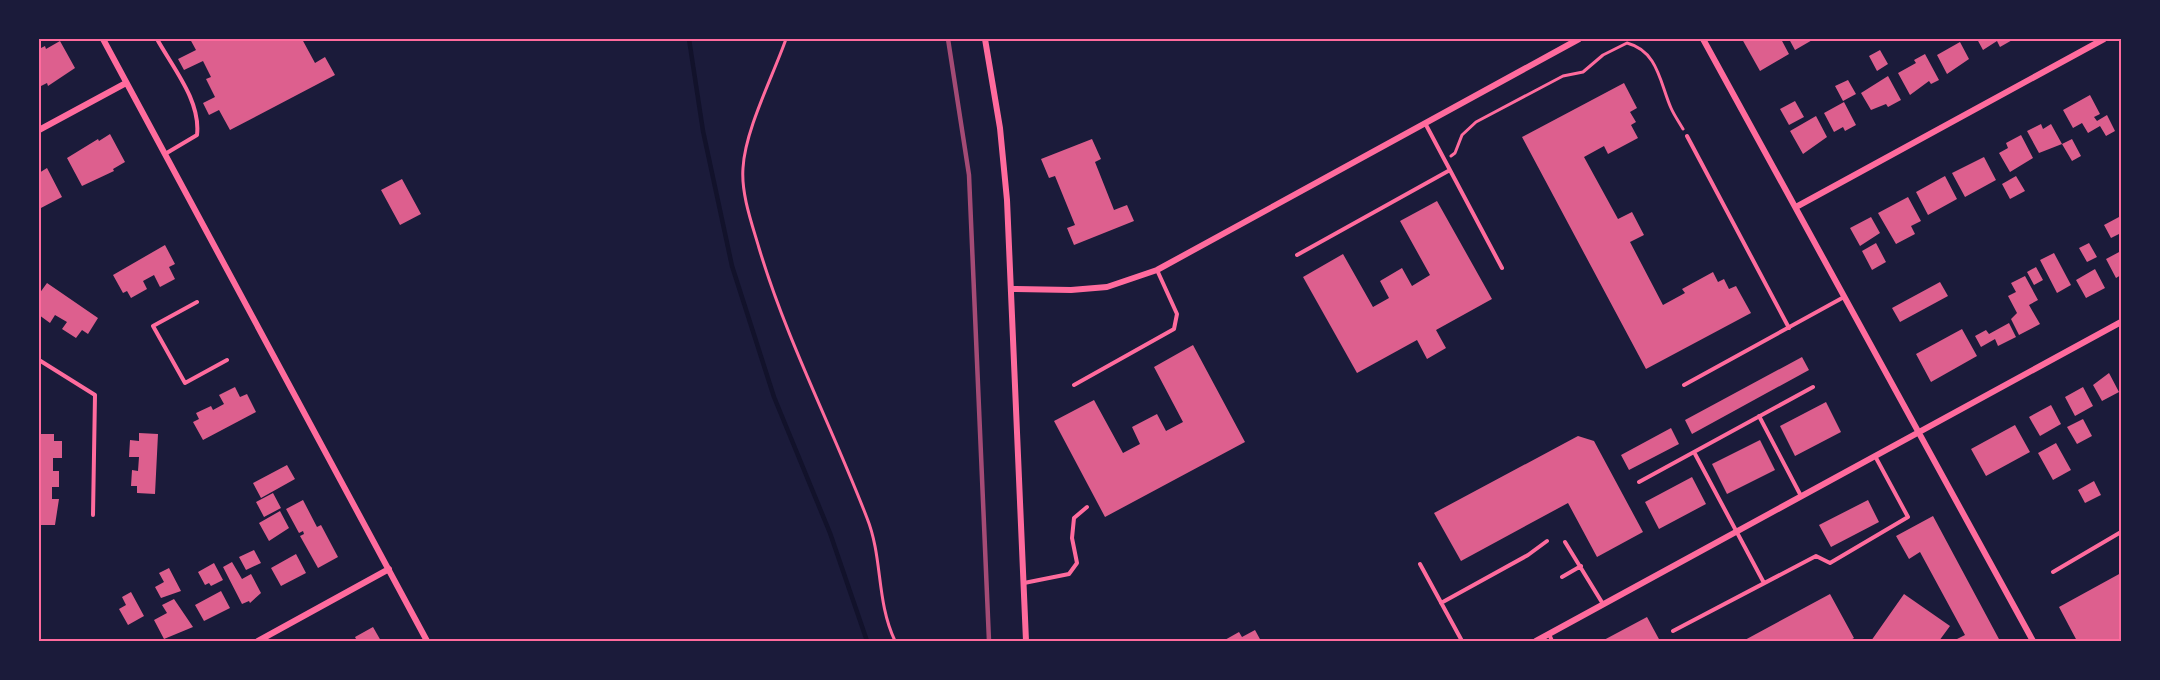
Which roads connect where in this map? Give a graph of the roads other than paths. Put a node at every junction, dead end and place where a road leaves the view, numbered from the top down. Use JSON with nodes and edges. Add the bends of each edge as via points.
{"nodes":[{"id":1,"x":103,"y":39,"type":"edge"},
{"id":2,"x":157,"y":39,"type":"edge"},
{"id":3,"x":985,"y":39,"type":"edge"},
{"id":4,"x":1579,"y":39,"type":"edge"},
{"id":5,"x":1703,"y":39,"type":"edge"},
{"id":6,"x":2104,"y":39,"type":"edge"},
{"id":7,"x":126,"y":83,"type":"junction"},
{"id":8,"x":1425,"y":123,"type":"junction"},
{"id":9,"x":39,"y":130,"type":"edge"},
{"id":10,"x":1687,"y":136,"type":"road end"},
{"id":11,"x":165,"y":155,"type":"junction"},
{"id":12,"x":1450,"y":170,"type":"junction"},
{"id":13,"x":1796,"y":207,"type":"junction"},
{"id":14,"x":1297,"y":255,"type":"dead end"},
{"id":15,"x":1502,"y":268,"type":"dead end"},
{"id":16,"x":1157,"y":270,"type":"junction"},
{"id":17,"x":1012,"y":289,"type":"junction"},
{"id":18,"x":1845,"y":297,"type":"junction"},
{"id":19,"x":197,"y":302,"type":"dead end"},
{"id":20,"x":2121,"y":322,"type":"edge"},
{"id":21,"x":1789,"y":327,"type":"junction"},
{"id":22,"x":39,"y":360,"type":"edge"},
{"id":23,"x":228,"y":360,"type":"dead end"},
{"id":24,"x":1074,"y":385,"type":"dead end"},
{"id":25,"x":1684,"y":385,"type":"dead end"},
{"id":26,"x":1813,"y":387,"type":"dead end"},
{"id":27,"x":1759,"y":416,"type":"junction"},
{"id":28,"x":1919,"y":432,"type":"junction"},
{"id":29,"x":1694,"y":452,"type":"junction"},
{"id":30,"x":1875,"y":456,"type":"junction"},
{"id":31,"x":1639,"y":482,"type":"dead end"},
{"id":32,"x":1802,"y":496,"type":"junction"},
{"id":33,"x":1087,"y":507,"type":"dead end"},
{"id":34,"x":93,"y":515,"type":"dead end"},
{"id":35,"x":1737,"y":532,"type":"junction"},
{"id":36,"x":2121,"y":532,"type":"edge"},
{"id":37,"x":1547,"y":541,"type":"dead end"},
{"id":38,"x":1565,"y":542,"type":"dead end"},
{"id":39,"x":1420,"y":564,"type":"dead end"},
{"id":40,"x":1581,"y":567,"type":"junction"},
{"id":41,"x":389,"y":569,"type":"junction"},
{"id":42,"x":2053,"y":572,"type":"dead end"},
{"id":43,"x":1562,"y":577,"type":"dead end"},
{"id":44,"x":1023,"y":583,"type":"junction"},
{"id":45,"x":1764,"y":583,"type":"junction"},
{"id":46,"x":1441,"y":603,"type":"junction"},
{"id":47,"x":1603,"y":604,"type":"junction"},
{"id":48,"x":1673,"y":631,"type":"dead end"},
{"id":49,"x":1549,"y":634,"type":"junction"},
{"id":50,"x":258,"y":641,"type":"edge"},
{"id":51,"x":427,"y":641,"type":"edge"},
{"id":52,"x":1026,"y":641,"type":"edge"},
{"id":53,"x":1462,"y":641,"type":"edge"},
{"id":54,"x":1536,"y":641,"type":"edge"},
{"id":55,"x":1552,"y":641,"type":"edge"},
{"id":56,"x":2033,"y":641,"type":"edge"}],
"edges":[{"from":1,"to":7,"type":"street"},
{"from":2,"to":11,"type":"lane","via":[[196,108],[199,123],[197,135]]},
{"from":3,"to":17,"type":"street","via":[[1000,128]]},
{"from":4,"to":8,"type":"street"},
{"from":5,"to":13,"type":"street"},
{"from":6,"to":13,"type":"street"},
{"from":7,"to":9,"type":"street"},
{"from":7,"to":11,"type":"street"},
{"from":8,"to":12,"type":"lane"},
{"from":8,"to":16,"type":"street"},
{"from":10,"to":21,"type":"lane"},
{"from":11,"to":41,"type":"street"},
{"from":12,"to":14,"type":"lane"},
{"from":12,"to":15,"type":"lane"},
{"from":13,"to":18,"type":"street"},
{"from":16,"to":17,"type":"street","via":[[1107,287]]},
{"from":16,"to":24,"type":"lane","via":[[1177,314],[1174,329]]},
{"from":17,"to":44,"type":"street"},
{"from":18,"to":21,"type":"lane"},
{"from":18,"to":28,"type":"street"},
{"from":19,"to":23,"type":"lane","via":[[153,326],[185,383]]},
{"from":20,"to":28,"type":"street"},
{"from":21,"to":25,"type":"lane"},
{"from":22,"to":34,"type":"lane","via":[[95,395]]},
{"from":26,"to":27,"type":"lane"},
{"from":27,"to":29,"type":"lane"},
{"from":27,"to":32,"type":"lane"},
{"from":28,"to":30,"type":"street"},
{"from":28,"to":56,"type":"street"},
{"from":29,"to":31,"type":"lane"},
{"from":29,"to":35,"type":"lane"},
{"from":30,"to":32,"type":"street"},
{"from":30,"to":45,"type":"lane","via":[[1908,517],[1830,563],[1816,556]]},
{"from":32,"to":35,"type":"street"},
{"from":33,"to":44,"type":"lane","via":[[1074,518],[1072,538],[1077,563],[1069,574]]},
{"from":35,"to":45,"type":"lane"},
{"from":35,"to":47,"type":"street"},
{"from":36,"to":42,"type":"lane"},
{"from":37,"to":46,"type":"lane"},
{"from":38,"to":40,"type":"lane"},
{"from":39,"to":46,"type":"lane"},
{"from":40,"to":43,"type":"lane"},
{"from":40,"to":47,"type":"lane"},
{"from":41,"to":50,"type":"street"},
{"from":41,"to":51,"type":"street"},
{"from":44,"to":52,"type":"street"},
{"from":45,"to":48,"type":"lane"},
{"from":46,"to":53,"type":"lane"},
{"from":47,"to":49,"type":"street"},
{"from":49,"to":54,"type":"street"},
{"from":49,"to":55,"type":"lane"}]}
